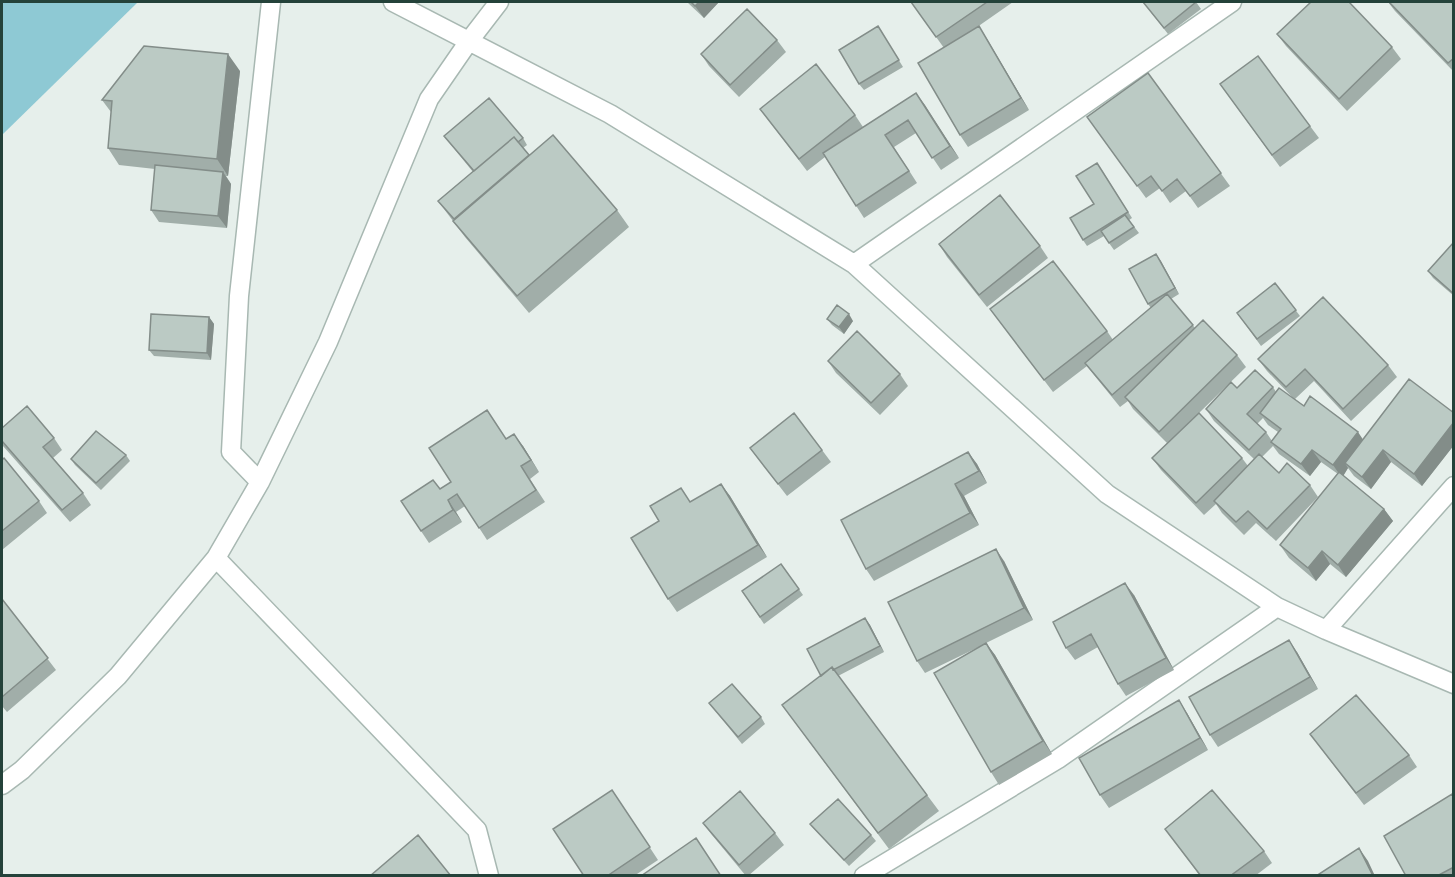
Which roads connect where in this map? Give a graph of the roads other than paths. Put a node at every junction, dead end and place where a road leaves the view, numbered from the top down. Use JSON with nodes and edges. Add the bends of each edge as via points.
{"nodes":[{"id":1,"x":271,"y":2,"type":"edge"},
{"id":2,"x":393,"y":2,"type":"edge"},
{"id":3,"x":499,"y":2,"type":"edge"},
{"id":4,"x":1232,"y":2,"type":"edge"},
{"id":5,"x":468,"y":41,"type":"junction"},
{"id":6,"x":854,"y":264,"type":"junction"},
{"id":7,"x":260,"y":482,"type":"junction"},
{"id":8,"x":1454,"y":486,"type":"edge"},
{"id":9,"x":216,"y":558,"type":"junction"},
{"id":10,"x":1277,"y":607,"type":"junction"},
{"id":11,"x":1326,"y":630,"type":"junction"},
{"id":12,"x":1454,"y":684,"type":"edge"},
{"id":13,"x":2,"y":785,"type":"edge"},
{"id":14,"x":489,"y":876,"type":"edge"},
{"id":15,"x":864,"y":876,"type":"edge"}],
"edges":[{"from":1,"to":7,"type":"street","via":[[239,296],[231,452]]},
{"from":2,"to":5,"type":"street"},
{"from":3,"to":5,"type":"street"},
{"from":4,"to":6,"type":"street"},
{"from":5,"to":6,"type":"street","via":[[610,114]]},
{"from":5,"to":7,"type":"street","via":[[429,99],[328,342]]},
{"from":6,"to":10,"type":"street","via":[[1107,494]]},
{"from":7,"to":9,"type":"street"},
{"from":8,"to":11,"type":"street"},
{"from":9,"to":13,"type":"street","via":[[118,676]]},
{"from":9,"to":14,"type":"street","via":[[477,830]]},
{"from":10,"to":11,"type":"street"},
{"from":10,"to":15,"type":"street","via":[[1058,759]]},
{"from":11,"to":12,"type":"street"}]}
